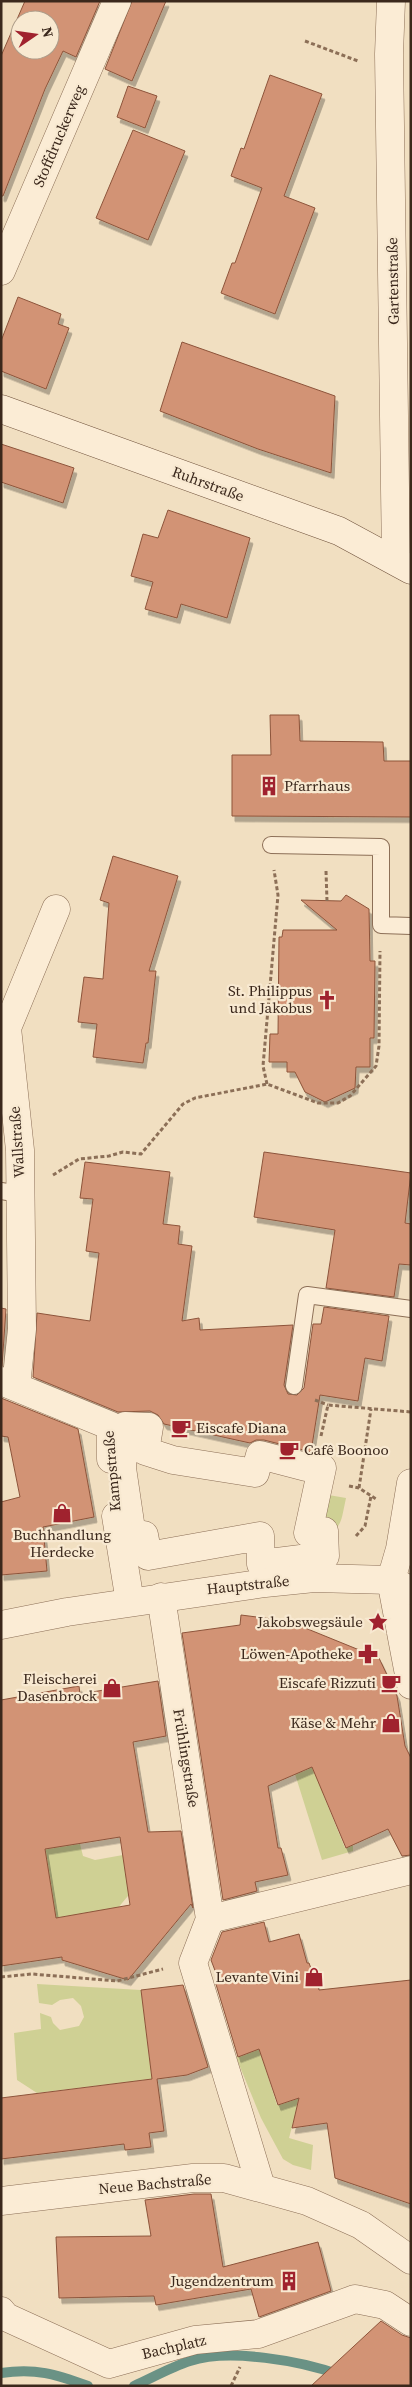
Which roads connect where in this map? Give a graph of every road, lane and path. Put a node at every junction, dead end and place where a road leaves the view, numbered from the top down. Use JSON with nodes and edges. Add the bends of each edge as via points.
{"nodes":[{"id":1,"x":117,"y":1,"type":"edge"},
{"id":2,"x":391,"y":1,"type":"edge"},
{"id":3,"x":305,"y":41,"type":"dead end"},
{"id":4,"x":390,"y":73,"type":"junction"},
{"id":5,"x":1,"y":271,"type":"edge"},
{"id":6,"x":1,"y":409,"type":"edge"},
{"id":7,"x":403,"y":565,"type":"edge"},
{"id":8,"x":270,"y":845,"type":"joint"},
{"id":9,"x":56,"y":909,"type":"dead end"},
{"id":10,"x":381,"y":925,"type":"junction"},
{"id":11,"x":411,"y":926,"type":"edge"},
{"id":12,"x":267,"y":1084,"type":"junction"},
{"id":13,"x":11,"y":1192,"type":"edge"},
{"id":14,"x":411,"y":1308,"type":"edge"},
{"id":15,"x":9,"y":1384,"type":"edge"},
{"id":16,"x":294,"y":1386,"type":"dead end"},
{"id":17,"x":372,"y":1409,"type":"junction"},
{"id":18,"x":411,"y":1412,"type":"edge"},
{"id":19,"x":320,"y":1438,"type":"dead end"},
{"id":20,"x":341,"y":1484,"type":"dead end"},
{"id":21,"x":359,"y":1488,"type":"junction"},
{"id":22,"x":409,"y":1494,"type":"edge"},
{"id":23,"x":158,"y":1554,"type":"joint"},
{"id":24,"x":401,"y":1586,"type":"edge"},
{"id":25,"x":161,"y":1597,"type":"junction"},
{"id":26,"x":130,"y":1602,"type":"junction"},
{"id":27,"x":1,"y":1625,"type":"edge"},
{"id":28,"x":411,"y":1685,"type":"edge"},
{"id":29,"x":411,"y":1870,"type":"edge"},
{"id":30,"x":210,"y":1919,"type":"junction"},
{"id":31,"x":193,"y":1963,"type":"junction"},
{"id":32,"x":1,"y":1977,"type":"edge"},
{"id":33,"x":261,"y":2187,"type":"junction"},
{"id":34,"x":1,"y":2201,"type":"edge"},
{"id":35,"x":411,"y":2260,"type":"edge"},
{"id":36,"x":1,"y":2311,"type":"edge"},
{"id":37,"x":411,"y":2322,"type":"edge"},
{"id":38,"x":239,"y":2368,"type":"dead end"},
{"id":39,"x":231,"y":2386,"type":"edge"}],
"edges":[{"from":1,"to":5,"type":"street","name":"Stoffdruckerweg"},
{"from":2,"to":4,"type":"street","name":"Gartenstraße"},
{"from":3,"to":4,"type":"path"},
{"from":4,"to":7,"type":"street","name":"Gartenstraße"},
{"from":6,"to":7,"type":"street","name":"Ruhrstraße","via":[[339,532]]},
{"from":8,"to":10,"type":"lane","via":[[381,847]]},
{"from":8,"to":12,"type":"path","via":[[278,895],[262,1066]]},
{"from":9,"to":13,"type":"street","name":"Wallstraße","via":[[6,1028],[20,1150]]},
{"from":10,"to":11,"type":"lane"},
{"from":10,"to":12,"type":"path","via":[[376,1066],[350,1096],[338,1103],[318,1103]]},
{"from":12,"to":13,"type":"path","via":[[195,1098],[183,1104],[141,1154],[123,1152],[79,1159]]},
{"from":13,"to":15,"type":"street","name":"Wallstraße","via":[[22,1329]]},
{"from":14,"to":16,"type":"lane","via":[[307,1295]]},
{"from":15,"to":26,"type":"street","name":"Kampstraße","via":[[111,1426],[114,1503]]},
{"from":17,"to":18,"type":"path"},
{"from":17,"to":19,"type":"path","via":[[328,1405]]},
{"from":17,"to":21,"type":"path"},
{"from":20,"to":21,"type":"path"},
{"from":21,"to":22,"type":"path","via":[[383,1503]]},
{"from":22,"to":24,"type":"street","via":[[400,1549]]},
{"from":23,"to":23,"type":"street","via":[[148,1556],[144,1535],[132,1536],[122,1468],[125,1426],[149,1427],[145,1451],[174,1460],[255,1473],[260,1455],[322,1468],[308,1533],[324,1531],[325,1556],[261,1564],[260,1536]]},
{"from":24,"to":25,"type":"street","name":"Hauptstraße","via":[[314,1578]]},
{"from":24,"to":28,"type":"street"},
{"from":25,"to":26,"type":"street","name":"Hauptstraße"},
{"from":25,"to":30,"type":"street","name":"Frühlingstraße"},
{"from":26,"to":27,"type":"street","name":"Hauptstraße"},
{"from":29,"to":30,"type":"street"},
{"from":30,"to":31,"type":"street","name":"Frühlingstraße"},
{"from":31,"to":32,"type":"path","via":[[117,1981],[32,1974]]},
{"from":31,"to":33,"type":"street"},
{"from":33,"to":34,"type":"street","name":"Neue Bachstraße","via":[[224,2178],[193,2178]]},
{"from":33,"to":35,"type":"street","name":"Neue Bachstraße","via":[[307,2201],[361,2226]]},
{"from":36,"to":37,"type":"street","name":"Bachplatz","via":[[6,2317],[109,2364],[196,2340],[258,2334],[356,2299],[385,2305]]},
{"from":38,"to":39,"type":"path"}]}
